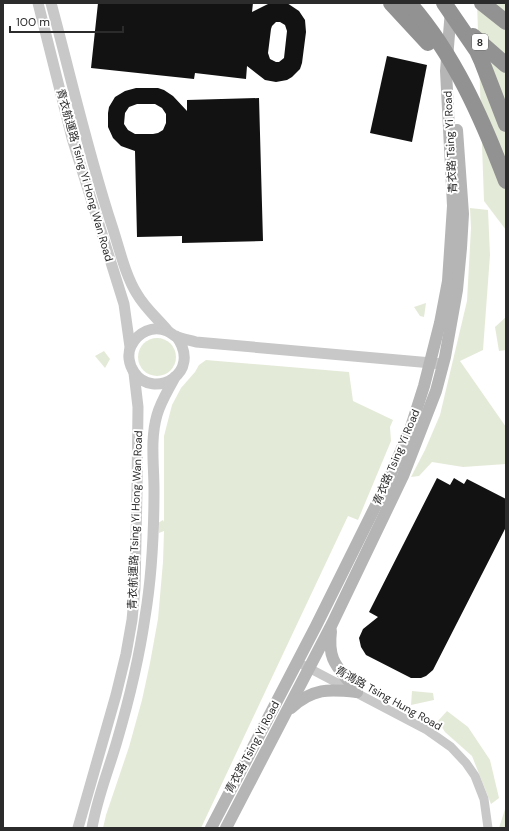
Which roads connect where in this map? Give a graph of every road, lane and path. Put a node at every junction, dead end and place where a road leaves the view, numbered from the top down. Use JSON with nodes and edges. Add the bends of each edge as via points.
{"nodes":[{"id":1,"x":38,"y":3,"type":"edge"},
{"id":2,"x":52,"y":3,"type":"edge"},
{"id":3,"x":391,"y":3,"type":"edge"},
{"id":4,"x":409,"y":3,"type":"edge"},
{"id":5,"x":432,"y":3,"type":"edge"},
{"id":6,"x":436,"y":3,"type":"edge"},
{"id":7,"x":444,"y":3,"type":"edge"},
{"id":8,"x":451,"y":3,"type":"edge"},
{"id":9,"x":458,"y":3,"type":"edge"},
{"id":10,"x":482,"y":3,"type":"edge"},
{"id":11,"x":506,"y":22,"type":"edge"},
{"id":12,"x":506,"y":65,"type":"edge"},
{"id":13,"x":474,"y":103,"type":"junction"},
{"id":14,"x":500,"y":108,"type":"junction"},
{"id":15,"x":506,"y":124,"type":"edge"},
{"id":16,"x":506,"y":181,"type":"edge"},
{"id":17,"x":172,"y":334,"type":"junction"},
{"id":18,"x":196,"y":342,"type":"junction"},
{"id":19,"x":130,"y":347,"type":"junction"},
{"id":20,"x":184,"y":352,"type":"junction"},
{"id":21,"x":430,"y":362,"type":"junction"},
{"id":22,"x":443,"y":364,"type":"junction"},
{"id":23,"x":134,"y":373,"type":"junction"},
{"id":24,"x":176,"y":377,"type":"junction"},
{"id":25,"x":332,"y":624,"type":"junction"},
{"id":26,"x":297,"y":662,"type":"junction"},
{"id":27,"x":309,"y":668,"type":"junction"},
{"id":28,"x":357,"y":692,"type":"junction"},
{"id":29,"x":285,"y":714,"type":"junction"},
{"id":30,"x":78,"y":828,"type":"edge"},
{"id":31,"x":92,"y":828,"type":"edge"},
{"id":32,"x":211,"y":828,"type":"edge"},
{"id":33,"x":226,"y":828,"type":"edge"},
{"id":34,"x":488,"y":828,"type":"edge"}],
"edges":[{"from":1,"to":19,"type":"street","name":"青衣航運路 Tsing Yi Hong Wan Road","via":[[72,138],[124,304]]},
{"from":2,"to":17,"type":"street","name":"青衣航運路 Tsing Yi Hong Wan Road","via":[[87,142],[125,268],[136,293]]},
{"from":3,"to":13,"type":"highway","via":[[428,43]]},
{"from":4,"to":13,"type":"highway","via":[[436,38]]},
{"from":5,"to":14,"type":"highway","via":[[470,53]]},
{"from":6,"to":12,"type":"highway","number":"8"},
{"from":7,"to":14,"type":"highway","via":[[477,51]]},
{"from":8,"to":21,"type":"main road","name":"青衣路 Tsing Yi Road","via":[[446,71],[453,206],[448,281]]},
{"from":9,"to":22,"type":"main road","name":"青衣路 Tsing Yi Road","via":[[452,62],[463,214],[457,290]]},
{"from":10,"to":11,"type":"highway"},
{"from":13,"to":16,"type":"highway"},
{"from":14,"to":15,"type":"highway"},
{"from":17,"to":18,"type":"street"},
{"from":17,"to":19,"type":"street","via":[[159,329],[150,330],[142,333]]},
{"from":17,"to":20,"type":"street"},
{"from":18,"to":20,"type":"street"},
{"from":18,"to":21,"type":"street"},
{"from":19,"to":23,"type":"street","via":[[129,360]]},
{"from":20,"to":24,"type":"street","via":[[184,361]]},
{"from":21,"to":22,"type":"street"},
{"from":21,"to":26,"type":"main road","name":"青衣路 Tsing Yi Road","via":[[411,427],[389,479]]},
{"from":22,"to":25,"type":"main road","name":"青衣路 Tsing Yi Road","via":[[436,391],[403,476]]},
{"from":23,"to":24,"type":"street","via":[[149,383],[159,384]]},
{"from":23,"to":30,"type":"street","name":"青衣航運路 Tsing Yi Hong Wan Road","via":[[138,406],[135,588],[132,620],[121,676]]},
{"from":24,"to":31,"type":"street","name":"青衣航運路 Tsing Yi Hong Wan Road","via":[[157,415],[153,443],[152,550],[143,631],[128,699]]},
{"from":25,"to":27,"type":"main road","name":"青衣路 Tsing Yi Road"},
{"from":25,"to":28,"type":"main road","via":[[332,658]]},
{"from":26,"to":27,"type":"street","name":"青鴻路 Tsing Hung Road"},
{"from":26,"to":32,"type":"main road","name":"青衣路 Tsing Yi Road"},
{"from":27,"to":28,"type":"street","name":"青鴻路 Tsing Hung Road"},
{"from":27,"to":29,"type":"main road","name":"青衣路 Tsing Yi Road"},
{"from":28,"to":29,"type":"main road","via":[[317,692],[301,699]]},
{"from":28,"to":34,"type":"street","name":"青鴻路 Tsing Hung Road","via":[[427,730],[451,747],[475,776],[484,799]]},
{"from":29,"to":33,"type":"main road","name":"青衣路 Tsing Yi Road"}]}
